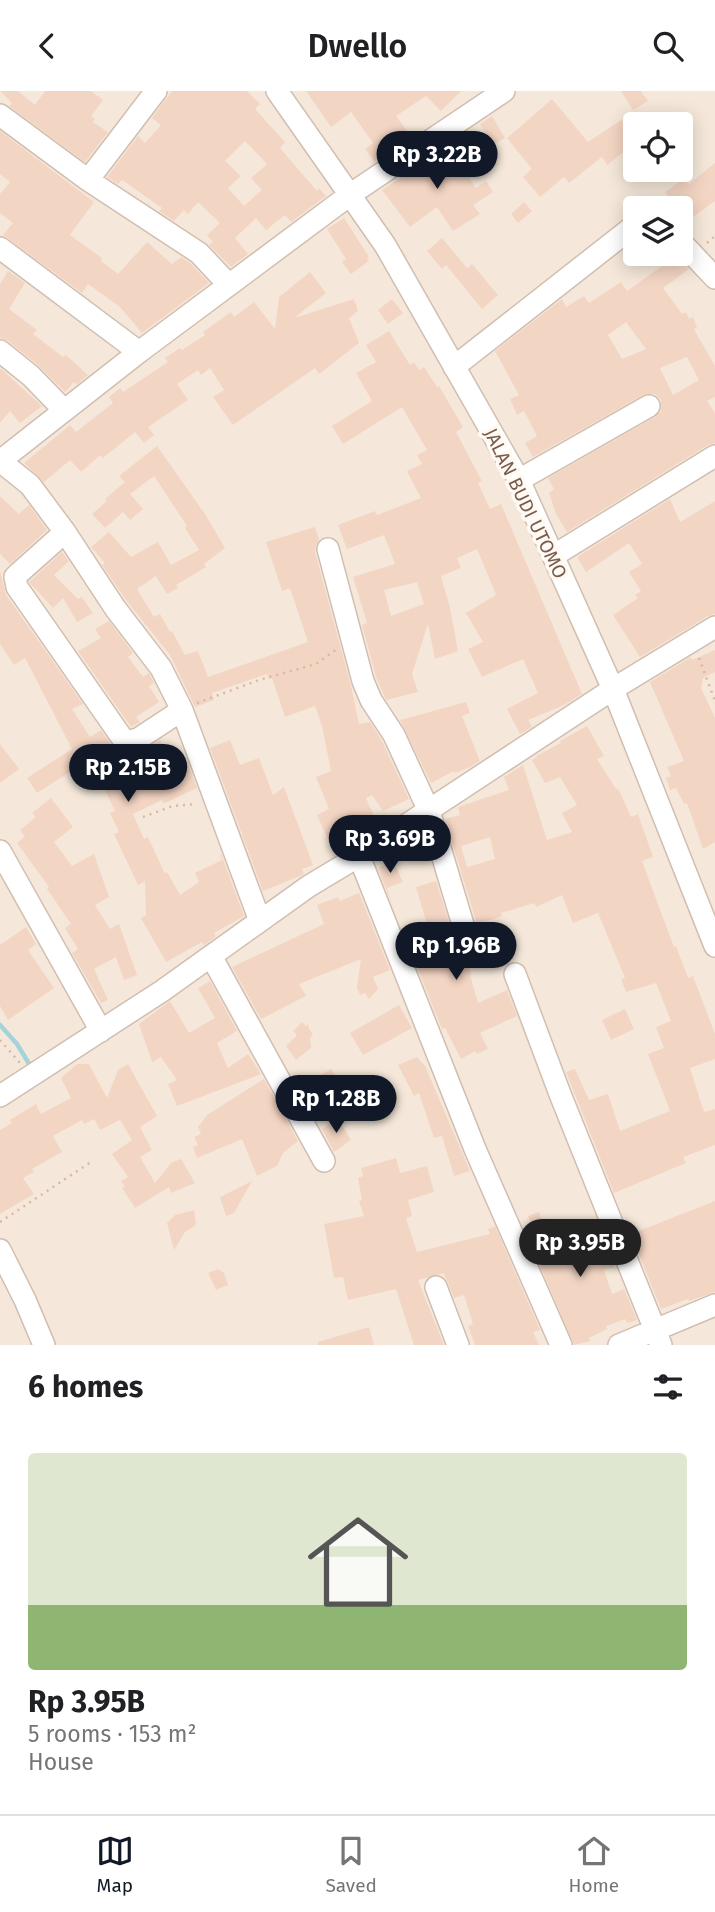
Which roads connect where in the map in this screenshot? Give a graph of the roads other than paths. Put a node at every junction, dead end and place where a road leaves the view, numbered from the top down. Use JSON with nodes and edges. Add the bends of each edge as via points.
{"nodes":[{"id":1,"x":156,"y":91,"type":"edge"},
{"id":2,"x":277,"y":91,"type":"edge"},
{"id":3,"x":504,"y":91,"type":"edge"},
{"id":4,"x":0,"y":115,"type":"edge"},
{"id":5,"x":88,"y":180,"type":"junction"},
{"id":6,"x":351,"y":194,"type":"junction"},
{"id":7,"x":623,"y":234,"type":"edge"},
{"id":8,"x":0,"y":248,"type":"edge"},
{"id":9,"x":693,"y":255,"type":"edge"},
{"id":10,"x":715,"y":278,"type":"edge"},
{"id":11,"x":229,"y":285,"type":"junction"},
{"id":12,"x":0,"y":351,"type":"edge"},
{"id":13,"x":139,"y":352,"type":"junction"},
{"id":14,"x":454,"y":367,"type":"junction"},
{"id":15,"x":649,"y":406,"type":"dead end"},
{"id":16,"x":64,"y":411,"type":"junction"},
{"id":17,"x":715,"y":456,"type":"edge"},
{"id":18,"x":0,"y":461,"type":"edge"},
{"id":19,"x":519,"y":480,"type":"junction"},
{"id":20,"x":65,"y":531,"type":"junction"},
{"id":21,"x":328,"y":549,"type":"dead end"},
{"id":22,"x":553,"y":556,"type":"junction"},
{"id":23,"x":715,"y":628,"type":"edge"},
{"id":24,"x":613,"y":689,"type":"junction"},
{"id":25,"x":182,"y":710,"type":"junction"},
{"id":26,"x":429,"y":811,"type":"junction"},
{"id":27,"x":0,"y":851,"type":"edge"},
{"id":28,"x":359,"y":856,"type":"junction"},
{"id":29,"x":260,"y":921,"type":"junction"},
{"id":30,"x":464,"y":928,"type":"dead end"},
{"id":31,"x":715,"y":946,"type":"edge"},
{"id":32,"x":211,"y":956,"type":"junction"},
{"id":33,"x":515,"y":974,"type":"dead end"},
{"id":34,"x":101,"y":1031,"type":"junction"},
{"id":35,"x":0,"y":1096,"type":"edge"},
{"id":36,"x":324,"y":1161,"type":"dead end"},
{"id":37,"x":0,"y":1250,"type":"edge"},
{"id":38,"x":436,"y":1287,"type":"dead end"},
{"id":39,"x":715,"y":1305,"type":"edge"},
{"id":40,"x":658,"y":1338,"type":"edge"},
{"id":41,"x":44,"y":1345,"type":"edge"},
{"id":42,"x":458,"y":1345,"type":"edge"},
{"id":43,"x":561,"y":1345,"type":"edge"},
{"id":44,"x":619,"y":1345,"type":"edge"}],
"edges":[{"from":1,"to":5,"type":"street"},
{"from":2,"to":6,"type":"street","name":"JALAN BUDI UTOMO"},
{"from":3,"to":6,"type":"street"},
{"from":4,"to":5,"type":"street"},
{"from":5,"to":11,"type":"street","via":[[199,253]]},
{"from":6,"to":11,"type":"street"},
{"from":6,"to":14,"type":"street","name":"JALAN BUDI UTOMO"},
{"from":7,"to":14,"type":"street"},
{"from":8,"to":13,"type":"street"},
{"from":9,"to":10,"type":"street"},
{"from":11,"to":13,"type":"street"},
{"from":12,"to":16,"type":"street"},
{"from":13,"to":16,"type":"street"},
{"from":14,"to":19,"type":"street","name":"JALAN BUDI UTOMO"},
{"from":15,"to":19,"type":"street"},
{"from":16,"to":18,"type":"street"},
{"from":17,"to":22,"type":"street"},
{"from":18,"to":20,"type":"street","via":[[30,485]]},
{"from":19,"to":22,"type":"street","name":"JALAN BUDI UTOMO"},
{"from":20,"to":25,"type":"street","via":[[161,668]]},
{"from":20,"to":25,"type":"street","via":[[15,577],[17,587],[125,742],[138,739]]},
{"from":21,"to":26,"type":"street","via":[[371,700],[394,736]]},
{"from":22,"to":24,"type":"street","name":"JALAN BUDI UTOMO"},
{"from":23,"to":24,"type":"street"},
{"from":24,"to":26,"type":"street"},
{"from":24,"to":31,"type":"street","name":"JALAN BUDI UTOMO"},
{"from":25,"to":29,"type":"street"},
{"from":26,"to":28,"type":"street"},
{"from":26,"to":30,"type":"street"},
{"from":27,"to":34,"type":"street"},
{"from":28,"to":29,"type":"street"},
{"from":28,"to":43,"type":"street","via":[[475,1149]]},
{"from":29,"to":32,"type":"street"},
{"from":32,"to":34,"type":"street"},
{"from":32,"to":36,"type":"street"},
{"from":33,"to":40,"type":"street"},
{"from":34,"to":35,"type":"street"},
{"from":37,"to":41,"type":"street"},
{"from":38,"to":42,"type":"street"},
{"from":39,"to":40,"type":"street"},
{"from":40,"to":44,"type":"street"}]}
